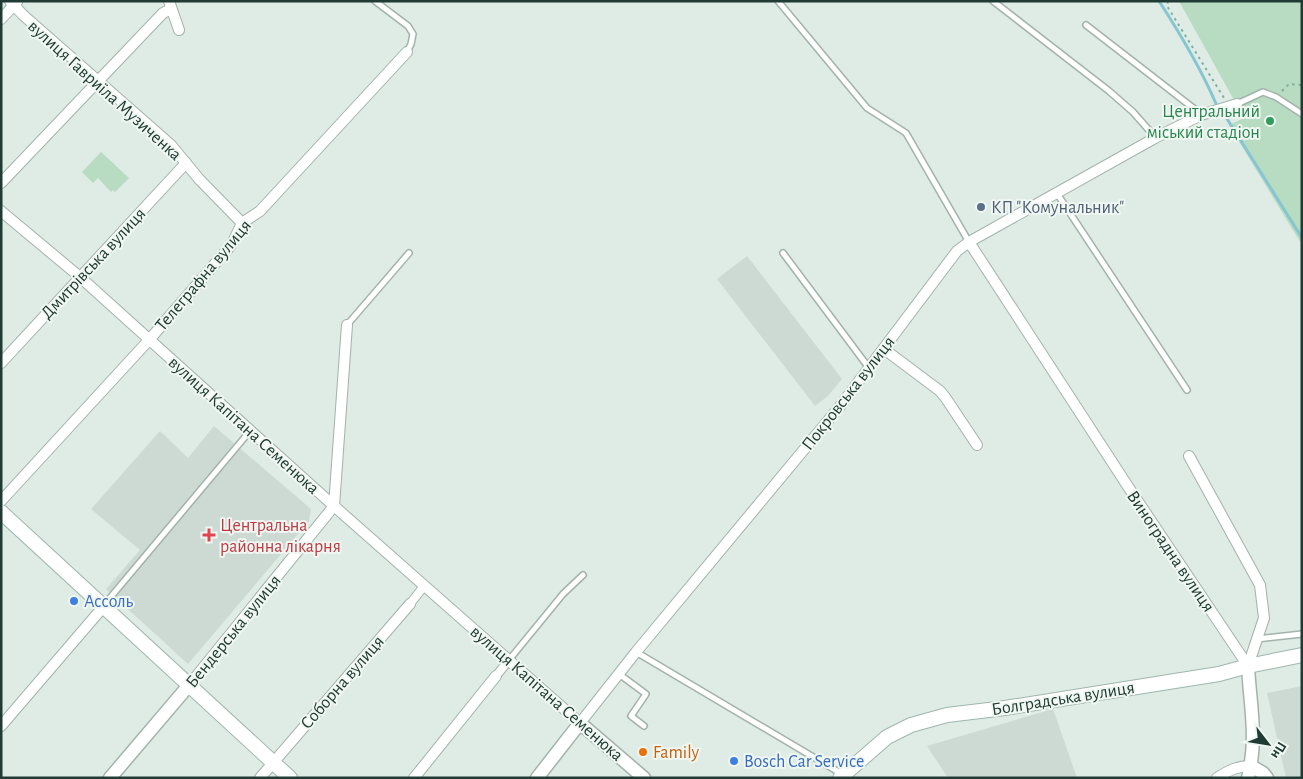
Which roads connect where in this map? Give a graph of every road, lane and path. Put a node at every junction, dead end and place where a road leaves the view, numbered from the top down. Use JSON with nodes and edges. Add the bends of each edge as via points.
{"nodes":[{"id":1,"x":375,"y":1,"type":"edge"},
{"id":2,"x":778,"y":1,"type":"edge"},
{"id":3,"x":993,"y":1,"type":"edge"},
{"id":4,"x":1168,"y":1,"type":"edge"},
{"id":5,"x":14,"y":3,"type":"edge"},
{"id":6,"x":170,"y":5,"type":"edge"},
{"id":7,"x":1,"y":19,"type":"edge"},
{"id":8,"x":1086,"y":25,"type":"dead end"},
{"id":9,"x":179,"y":30,"type":"dead end"},
{"id":10,"x":407,"y":52,"type":"joint"},
{"id":11,"x":98,"y":82,"type":"junction"},
{"id":12,"x":1302,"y":85,"type":"edge"},
{"id":13,"x":1276,"y":97,"type":"junction"},
{"id":14,"x":1233,"y":105,"type":"junction"},
{"id":15,"x":1302,"y":114,"type":"edge"},
{"id":16,"x":1201,"y":115,"type":"junction"},
{"id":17,"x":1155,"y":138,"type":"junction"},
{"id":18,"x":186,"y":164,"type":"junction"},
{"id":19,"x":1,"y":183,"type":"edge"},
{"id":20,"x":1056,"y":192,"type":"junction"},
{"id":21,"x":1,"y":212,"type":"edge"},
{"id":22,"x":242,"y":223,"type":"junction"},
{"id":23,"x":969,"y":242,"type":"junction"},
{"id":24,"x":409,"y":253,"type":"dead end"},
{"id":25,"x":784,"y":253,"type":"dead end"},
{"id":26,"x":80,"y":277,"type":"junction"},
{"id":27,"x":347,"y":326,"type":"joint"},
{"id":28,"x":148,"y":340,"type":"junction"},
{"id":29,"x":884,"y":349,"type":"junction"},
{"id":30,"x":1,"y":363,"type":"edge"},
{"id":31,"x":870,"y":368,"type":"junction"},
{"id":32,"x":1187,"y":390,"type":"dead end"},
{"id":33,"x":250,"y":431,"type":"junction"},
{"id":34,"x":977,"y":445,"type":"dead end"},
{"id":35,"x":1189,"y":456,"type":"dead end"},
{"id":36,"x":1,"y":501,"type":"edge"},
{"id":37,"x":334,"y":506,"type":"junction"},
{"id":38,"x":1,"y":512,"type":"edge"},
{"id":39,"x":583,"y":575,"type":"dead end"},
{"id":40,"x":424,"y":586,"type":"junction"},
{"id":41,"x":410,"y":604,"type":"joint"},
{"id":42,"x":104,"y":606,"type":"junction"},
{"id":43,"x":1302,"y":634,"type":"edge"},
{"id":44,"x":1257,"y":639,"type":"junction"},
{"id":45,"x":636,"y":652,"type":"junction"},
{"id":46,"x":1302,"y":655,"type":"edge"},
{"id":47,"x":509,"y":660,"type":"junction"},
{"id":48,"x":1248,"y":666,"type":"junction"},
{"id":49,"x":619,"y":674,"type":"junction"},
{"id":50,"x":496,"y":676,"type":"joint"},
{"id":51,"x":190,"y":684,"type":"junction"},
{"id":52,"x":580,"y":723,"type":"junction"},
{"id":53,"x":1,"y":726,"type":"edge"},
{"id":54,"x":644,"y":726,"type":"dead end"},
{"id":55,"x":273,"y":762,"type":"junction"},
{"id":56,"x":1250,"y":772,"type":"edge"},
{"id":57,"x":842,"y":776,"type":"edge"},
{"id":58,"x":110,"y":778,"type":"edge"},
{"id":59,"x":260,"y":778,"type":"edge"},
{"id":60,"x":290,"y":778,"type":"edge"},
{"id":61,"x":414,"y":778,"type":"edge"},
{"id":62,"x":537,"y":778,"type":"edge"},
{"id":63,"x":644,"y":778,"type":"edge"},
{"id":64,"x":1217,"y":778,"type":"edge"},
{"id":65,"x":1267,"y":778,"type":"edge"}],
"edges":[{"from":1,"to":10,"type":"lane","via":[[408,26],[413,34]]},
{"from":2,"to":23,"type":"lane","via":[[867,108],[906,133]]},
{"from":3,"to":17,"type":"lane","via":[[1109,91]]},
{"from":4,"to":14,"type":"path","via":[[1167,6]]},
{"from":5,"to":7,"type":"street"},
{"from":5,"to":11,"type":"street","name":"вулиця Гавриїла Музиченка","via":[[22,15]]},
{"from":6,"to":9,"type":"street"},
{"from":6,"to":11,"type":"street"},
{"from":8,"to":16,"type":"lane"},
{"from":10,"to":22,"type":"street","name":"Телеграфна вулиця","via":[[260,211]]},
{"from":11,"to":18,"type":"street","name":"вулиця Гавриїла Музиченка","via":[[171,145]]},
{"from":11,"to":19,"type":"street"},
{"from":12,"to":13,"type":"path","via":[[1289,84]]},
{"from":13,"to":14,"type":"lane","via":[[1263,92]]},
{"from":13,"to":15,"type":"lane"},
{"from":14,"to":16,"type":"street","name":"Покровська вулиця"},
{"from":16,"to":17,"type":"street","name":"Покровська вулиця"},
{"from":17,"to":20,"type":"street","name":"Покровська вулиця"},
{"from":18,"to":22,"type":"street","name":"вулиця Гавриїла Музиченка"},
{"from":18,"to":26,"type":"street","name":"Дмитрівська вулиця"},
{"from":20,"to":23,"type":"street","name":"Покровська вулиця"},
{"from":20,"to":32,"type":"lane"},
{"from":21,"to":26,"type":"street","name":"вулиця Капітана Семенюка"},
{"from":22,"to":28,"type":"street","name":"Телеграфна вулиця","via":[[232,244]]},
{"from":23,"to":29,"type":"street","name":"Покровська вулиця","via":[[947,263]]},
{"from":23,"to":48,"type":"street","name":"Виноградна вулиця"},
{"from":24,"to":27,"type":"lane"},
{"from":25,"to":31,"type":"lane"},
{"from":26,"to":28,"type":"street","name":"вулиця Капітана Семенюка"},
{"from":26,"to":30,"type":"street","name":"Дмитрівська вулиця"},
{"from":27,"to":37,"type":"street"},
{"from":28,"to":33,"type":"street","name":"вулиця Капітана Семенюка"},
{"from":28,"to":36,"type":"street","name":"Телеграфна вулиця"},
{"from":29,"to":31,"type":"street","name":"Покровська вулиця"},
{"from":29,"to":34,"type":"street","via":[[940,391]]},
{"from":31,"to":45,"type":"street","name":"Покровська вулиця"},
{"from":33,"to":37,"type":"street","name":"вулиця Капітана Семенюка"},
{"from":33,"to":42,"type":"lane"},
{"from":35,"to":44,"type":"street","via":[[1260,585],[1264,618]]},
{"from":37,"to":40,"type":"street","name":"вулиця Капітана Семенюка"},
{"from":37,"to":51,"type":"street","name":"Бендерська вулиця"},
{"from":38,"to":42,"type":"main road"},
{"from":39,"to":47,"type":"lane","via":[[563,594]]},
{"from":40,"to":41,"type":"street","name":"Соборна вулиця"},
{"from":40,"to":47,"type":"street","name":"вулиця Капітана Семенюка"},
{"from":41,"to":55,"type":"street","name":"Соборна вулиця"},
{"from":42,"to":51,"type":"main road"},
{"from":42,"to":53,"type":"street"},
{"from":43,"to":44,"type":"lane"},
{"from":44,"to":48,"type":"street"},
{"from":45,"to":49,"type":"street","name":"Покровська вулиця"},
{"from":45,"to":57,"type":"lane"},
{"from":46,"to":48,"type":"main road","name":"Болградська вулиця"},
{"from":47,"to":50,"type":"street"},
{"from":47,"to":52,"type":"street","name":"вулиця Капітана Семенюка"},
{"from":48,"to":56,"type":"street","via":[[1254,730]]},
{"from":48,"to":57,"type":"main road","name":"Болградська вулиця","via":[[1218,674],[947,715],[911,725],[887,737]]},
{"from":49,"to":52,"type":"street","name":"Покровська вулиця"},
{"from":49,"to":54,"type":"lane","via":[[646,694],[631,716]]},
{"from":50,"to":61,"type":"street"},
{"from":51,"to":55,"type":"main road"},
{"from":51,"to":58,"type":"street","name":"Бендерська вулиця"},
{"from":52,"to":62,"type":"street","name":"Покровська вулиця"},
{"from":52,"to":63,"type":"street","name":"вулиця Капітана Семенюка"},
{"from":55,"to":59,"type":"street","name":"Соборна вулиця"},
{"from":55,"to":60,"type":"main road"},
{"from":56,"to":64,"type":"street","via":[[1240,766]]},
{"from":56,"to":65,"type":"street","via":[[1263,773]]}]}
